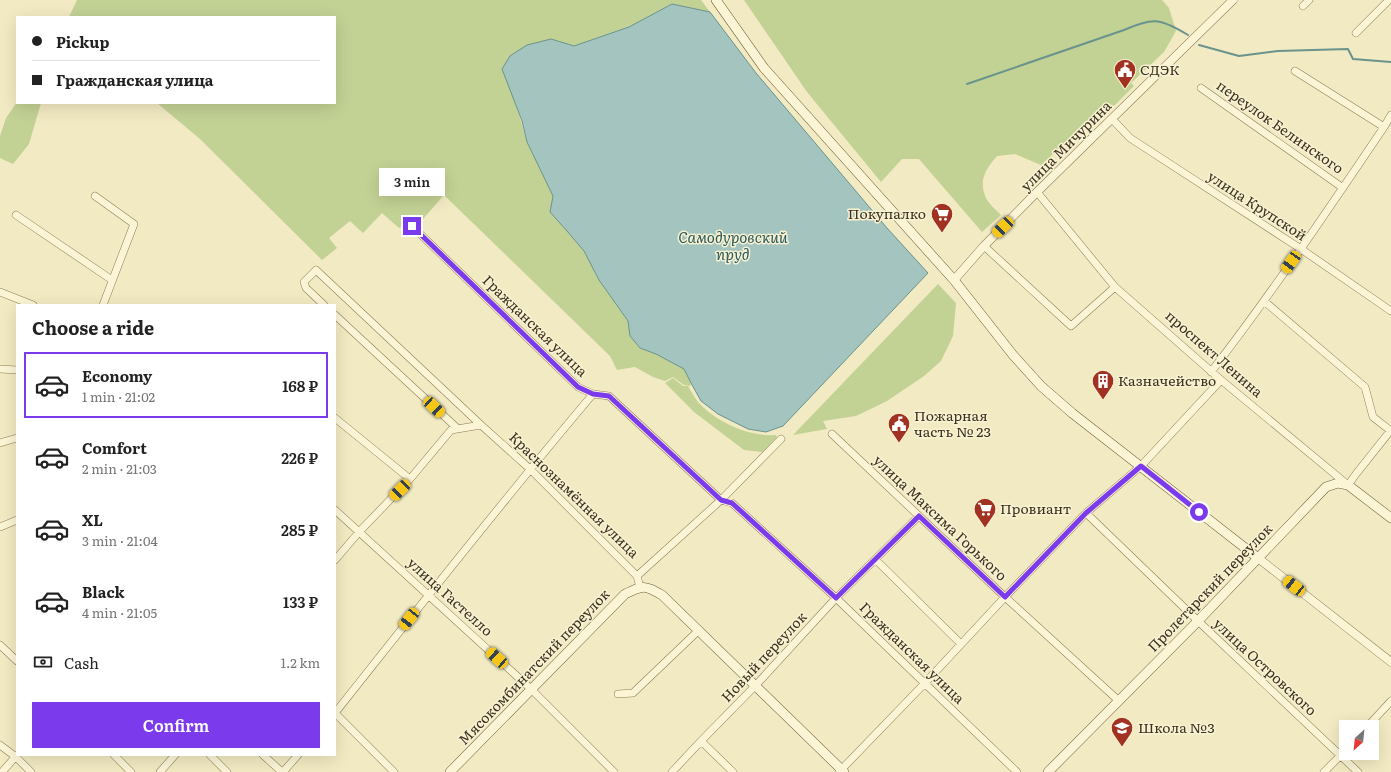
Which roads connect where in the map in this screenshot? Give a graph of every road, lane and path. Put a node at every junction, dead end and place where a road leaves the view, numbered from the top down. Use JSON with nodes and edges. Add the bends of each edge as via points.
{"nodes":[{"id":1,"x":716,"y":0,"type":"edge"},
{"id":2,"x":1233,"y":0,"type":"edge"},
{"id":3,"x":1309,"y":0,"type":"edge"},
{"id":4,"x":1388,"y":0,"type":"edge"},
{"id":5,"x":1303,"y":6,"type":"dead end"},
{"id":6,"x":1356,"y":33,"type":"dead end"},
{"id":7,"x":1295,"y":71,"type":"dead end"},
{"id":8,"x":1201,"y":88,"type":"dead end"},
{"id":9,"x":1390,"y":117,"type":"edge"},
{"id":10,"x":1112,"y":119,"type":"junction"},
{"id":11,"x":1384,"y":127,"type":"junction"},
{"id":12,"x":1343,"y":188,"type":"junction"},
{"id":13,"x":1037,"y":192,"type":"junction"},
{"id":14,"x":96,"y":196,"type":"dead end"},
{"id":15,"x":16,"y":215,"type":"dead end"},
{"id":16,"x":412,"y":226,"type":"dead end"},
{"id":17,"x":984,"y":246,"type":"junction"},
{"id":18,"x":1301,"y":249,"type":"junction"},
{"id":19,"x":112,"y":280,"type":"junction"},
{"id":20,"x":954,"y":280,"type":"junction"},
{"id":21,"x":1115,"y":287,"type":"junction"},
{"id":22,"x":0,"y":292,"type":"edge"},
{"id":23,"x":1264,"y":302,"type":"junction"},
{"id":24,"x":30,"y":304,"type":"edge"},
{"id":25,"x":103,"y":304,"type":"edge"},
{"id":26,"x":323,"y":304,"type":"edge"},
{"id":27,"x":1391,"y":311,"type":"edge"},
{"id":28,"x":336,"y":316,"type":"edge"},
{"id":29,"x":0,"y":369,"type":"edge"},
{"id":30,"x":16,"y":370,"type":"edge"},
{"id":31,"x":1211,"y":372,"type":"junction"},
{"id":32,"x":1220,"y":380,"type":"junction"},
{"id":33,"x":593,"y":394,"type":"junction"},
{"id":34,"x":336,"y":419,"type":"edge"},
{"id":35,"x":482,"y":425,"type":"junction"},
{"id":36,"x":457,"y":428,"type":"junction"},
{"id":37,"x":1391,"y":431,"type":"edge"},
{"id":38,"x":832,"y":434,"type":"dead end"},
{"id":39,"x":16,"y":438,"type":"edge"},
{"id":40,"x":781,"y":439,"type":"dead end"},
{"id":41,"x":0,"y":443,"type":"edge"},
{"id":42,"x":1141,"y":466,"type":"junction"},
{"id":43,"x":530,"y":469,"type":"junction"},
{"id":44,"x":410,"y":480,"type":"junction"},
{"id":45,"x":1348,"y":485,"type":"junction"},
{"id":46,"x":721,"y":500,"type":"junction"},
{"id":47,"x":336,"y":511,"type":"edge"},
{"id":48,"x":1086,"y":513,"type":"junction"},
{"id":49,"x":919,"y":516,"type":"junction"},
{"id":50,"x":1391,"y":518,"type":"edge"},
{"id":51,"x":16,"y":520,"type":"edge"},
{"id":52,"x":0,"y":527,"type":"edge"},
{"id":53,"x":359,"y":532,"type":"junction"},
{"id":54,"x":1258,"y":558,"type":"junction"},
{"id":55,"x":336,"y":559,"type":"edge"},
{"id":56,"x":876,"y":560,"type":"junction"},
{"id":57,"x":637,"y":576,"type":"junction"},
{"id":58,"x":640,"y":587,"type":"junction"},
{"id":59,"x":428,"y":595,"type":"junction"},
{"id":60,"x":1005,"y":597,"type":"junction"},
{"id":61,"x":836,"y":598,"type":"junction"},
{"id":62,"x":1198,"y":621,"type":"junction"},
{"id":63,"x":699,"y":630,"type":"junction"},
{"id":64,"x":961,"y":644,"type":"junction"},
{"id":65,"x":0,"y":645,"type":"edge"},
{"id":66,"x":16,"y":660,"type":"edge"},
{"id":67,"x":1391,"y":662,"type":"edge"},
{"id":68,"x":925,"y":683,"type":"junction"},
{"id":69,"x":756,"y":686,"type":"junction"},
{"id":70,"x":531,"y":690,"type":"junction"},
{"id":71,"x":618,"y":694,"type":"dead end"},
{"id":72,"x":1391,"y":700,"type":"edge"},
{"id":73,"x":1119,"y":701,"type":"junction"},
{"id":74,"x":336,"y":712,"type":"edge"},
{"id":75,"x":336,"y":714,"type":"edge"},
{"id":76,"x":1373,"y":720,"type":"edge"},
{"id":77,"x":701,"y":741,"type":"junction"},
{"id":78,"x":0,"y":745,"type":"edge"},
{"id":79,"x":1339,"y":748,"type":"edge"},
{"id":80,"x":16,"y":756,"type":"edge"},
{"id":81,"x":115,"y":756,"type":"edge"},
{"id":82,"x":174,"y":756,"type":"edge"},
{"id":83,"x":211,"y":756,"type":"edge"},
{"id":84,"x":264,"y":756,"type":"edge"},
{"id":85,"x":297,"y":756,"type":"edge"},
{"id":86,"x":1339,"y":758,"type":"edge"},
{"id":87,"x":1349,"y":760,"type":"edge"},
{"id":88,"x":841,"y":771,"type":"edge"},
{"id":89,"x":2,"y":772,"type":"edge"},
{"id":90,"x":31,"y":772,"type":"edge"},
{"id":91,"x":131,"y":772,"type":"edge"},
{"id":92,"x":160,"y":772,"type":"edge"},
{"id":93,"x":227,"y":772,"type":"edge"},
{"id":94,"x":282,"y":772,"type":"edge"},
{"id":95,"x":394,"y":772,"type":"edge"},
{"id":96,"x":450,"y":772,"type":"edge"},
{"id":97,"x":614,"y":772,"type":"edge"},
{"id":98,"x":672,"y":772,"type":"edge"},
{"id":99,"x":733,"y":772,"type":"edge"},
{"id":100,"x":1017,"y":772,"type":"edge"},
{"id":101,"x":1048,"y":772,"type":"edge"},
{"id":102,"x":1324,"y":772,"type":"edge"},
{"id":103,"x":1358,"y":772,"type":"edge"}],
"edges":[{"from":1,"to":20,"type":"main road","via":[[781,88]]},
{"from":2,"to":10,"type":"street","name":"улица Мичурина"},
{"from":3,"to":5,"type":"street"},
{"from":4,"to":6,"type":"street"},
{"from":7,"to":11,"type":"street"},
{"from":8,"to":12,"type":"street","name":"переулок Белинского"},
{"from":9,"to":11,"type":"street"},
{"from":10,"to":13,"type":"street","name":"улица Мичурина"},
{"from":10,"to":18,"type":"street","name":"улица Крупской","via":[[1130,138]]},
{"from":11,"to":12,"type":"street"},
{"from":12,"to":18,"type":"street"},
{"from":13,"to":17,"type":"street","name":"улица Мичурина"},
{"from":13,"to":21,"type":"street","name":"проспект Ленина"},
{"from":14,"to":19,"type":"street","via":[[134,224]]},
{"from":15,"to":19,"type":"street"},
{"from":16,"to":33,"type":"street","name":"Гражданская улица","via":[[578,387]]},
{"from":17,"to":20,"type":"street","name":"улица Мичурина"},
{"from":17,"to":21,"type":"street","via":[[1071,326]]},
{"from":18,"to":23,"type":"street"},
{"from":18,"to":27,"type":"street","name":"улица Крупской"},
{"from":19,"to":25,"type":"street"},
{"from":20,"to":42,"type":"main road","via":[[1041,386]]},
{"from":21,"to":31,"type":"street","name":"проспект Ленина"},
{"from":22,"to":24,"type":"street"},
{"from":23,"to":31,"type":"street"},
{"from":23,"to":37,"type":"street","via":[[1365,387],[1373,417]]},
{"from":26,"to":35,"type":"street","name":"Краснознамённая улица","via":[[306,288],[304,282],[316,270]]},
{"from":28,"to":36,"type":"street"},
{"from":29,"to":30,"type":"street"},
{"from":31,"to":32,"type":"street","name":"проспект Ленина"},
{"from":32,"to":42,"type":"street"},
{"from":32,"to":45,"type":"street","name":"проспект Ленина"},
{"from":33,"to":43,"type":"street"},
{"from":33,"to":46,"type":"street","name":"Гражданская улица","via":[[609,396]]},
{"from":34,"to":44,"type":"street"},
{"from":35,"to":36,"type":"street"},
{"from":35,"to":43,"type":"street","name":"Краснознамённая улица"},
{"from":36,"to":44,"type":"street","via":[[451,430]]},
{"from":37,"to":45,"type":"street"},
{"from":38,"to":49,"type":"street","name":"улица Максима Горького"},
{"from":39,"to":41,"type":"street"},
{"from":40,"to":46,"type":"street"},
{"from":42,"to":48,"type":"street"},
{"from":42,"to":54,"type":"main road"},
{"from":43,"to":57,"type":"street","name":"Краснознамённая улица"},
{"from":43,"to":59,"type":"street"},
{"from":44,"to":53,"type":"street"},
{"from":45,"to":50,"type":"main road","name":"проспект Ленина"},
{"from":45,"to":54,"type":"main road","name":"Пролетарский переулок","via":[[1338,483],[1326,487]]},
{"from":46,"to":57,"type":"street"},
{"from":46,"to":61,"type":"street","name":"Гражданская улица","via":[[732,503]]},
{"from":47,"to":53,"type":"street","name":"улица Гастелло"},
{"from":48,"to":60,"type":"street"},
{"from":48,"to":62,"type":"street","name":"улица Островского"},
{"from":49,"to":56,"type":"street","name":"Новый переулок"},
{"from":49,"to":60,"type":"street","name":"улица Максима Горького"},
{"from":51,"to":52,"type":"street"},
{"from":53,"to":55,"type":"street"},
{"from":53,"to":59,"type":"street","name":"улица Гастелло"},
{"from":54,"to":62,"type":"main road","name":"Пролетарский переулок"},
{"from":54,"to":67,"type":"street"},
{"from":56,"to":61,"type":"street","name":"Новый переулок"},
{"from":56,"to":64,"type":"street"},
{"from":57,"to":58,"type":"street","name":"Краснознамённая улица"},
{"from":58,"to":63,"type":"main road","via":[[648,587],[662,595]]},
{"from":58,"to":70,"type":"main road","name":"Мясокомбинатский переулок","via":[[624,594]]},
{"from":59,"to":70,"type":"street","name":"улица Гастелло"},
{"from":59,"to":74,"type":"street"},
{"from":60,"to":64,"type":"street"},
{"from":60,"to":73,"type":"street","name":"улица Максима Горького"},
{"from":61,"to":68,"type":"street","name":"Гражданская улица"},
{"from":61,"to":69,"type":"street","name":"Новый переулок"},
{"from":62,"to":73,"type":"main road","name":"Пролетарский переулок"},
{"from":62,"to":79,"type":"street","name":"улица Островского"},
{"from":63,"to":69,"type":"main road"},
{"from":63,"to":71,"type":"street","via":[[633,693]]},
{"from":64,"to":68,"type":"street"},
{"from":65,"to":66,"type":"street"},
{"from":68,"to":88,"type":"street"},
{"from":68,"to":100,"type":"street","name":"Гражданская улица"},
{"from":69,"to":77,"type":"street","name":"Новый переулок"},
{"from":69,"to":88,"type":"main road"},
{"from":70,"to":96,"type":"main road","name":"Мясокомбинатский переулок"},
{"from":70,"to":97,"type":"street","name":"улица Гастелло"},
{"from":72,"to":76,"type":"street"},
{"from":73,"to":101,"type":"main road","name":"Пролетарский переулок"},
{"from":75,"to":95,"type":"street"},
{"from":77,"to":98,"type":"street","name":"Новый переулок"},
{"from":77,"to":99,"type":"street"},
{"from":78,"to":80,"type":"street"},
{"from":80,"to":89,"type":"street"},
{"from":80,"to":90,"type":"street"},
{"from":81,"to":91,"type":"street"},
{"from":82,"to":92,"type":"street"},
{"from":83,"to":93,"type":"street"},
{"from":84,"to":94,"type":"street"},
{"from":85,"to":94,"type":"street"},
{"from":86,"to":102,"type":"street"},
{"from":87,"to":103,"type":"street","name":"улица Островского"}]}
